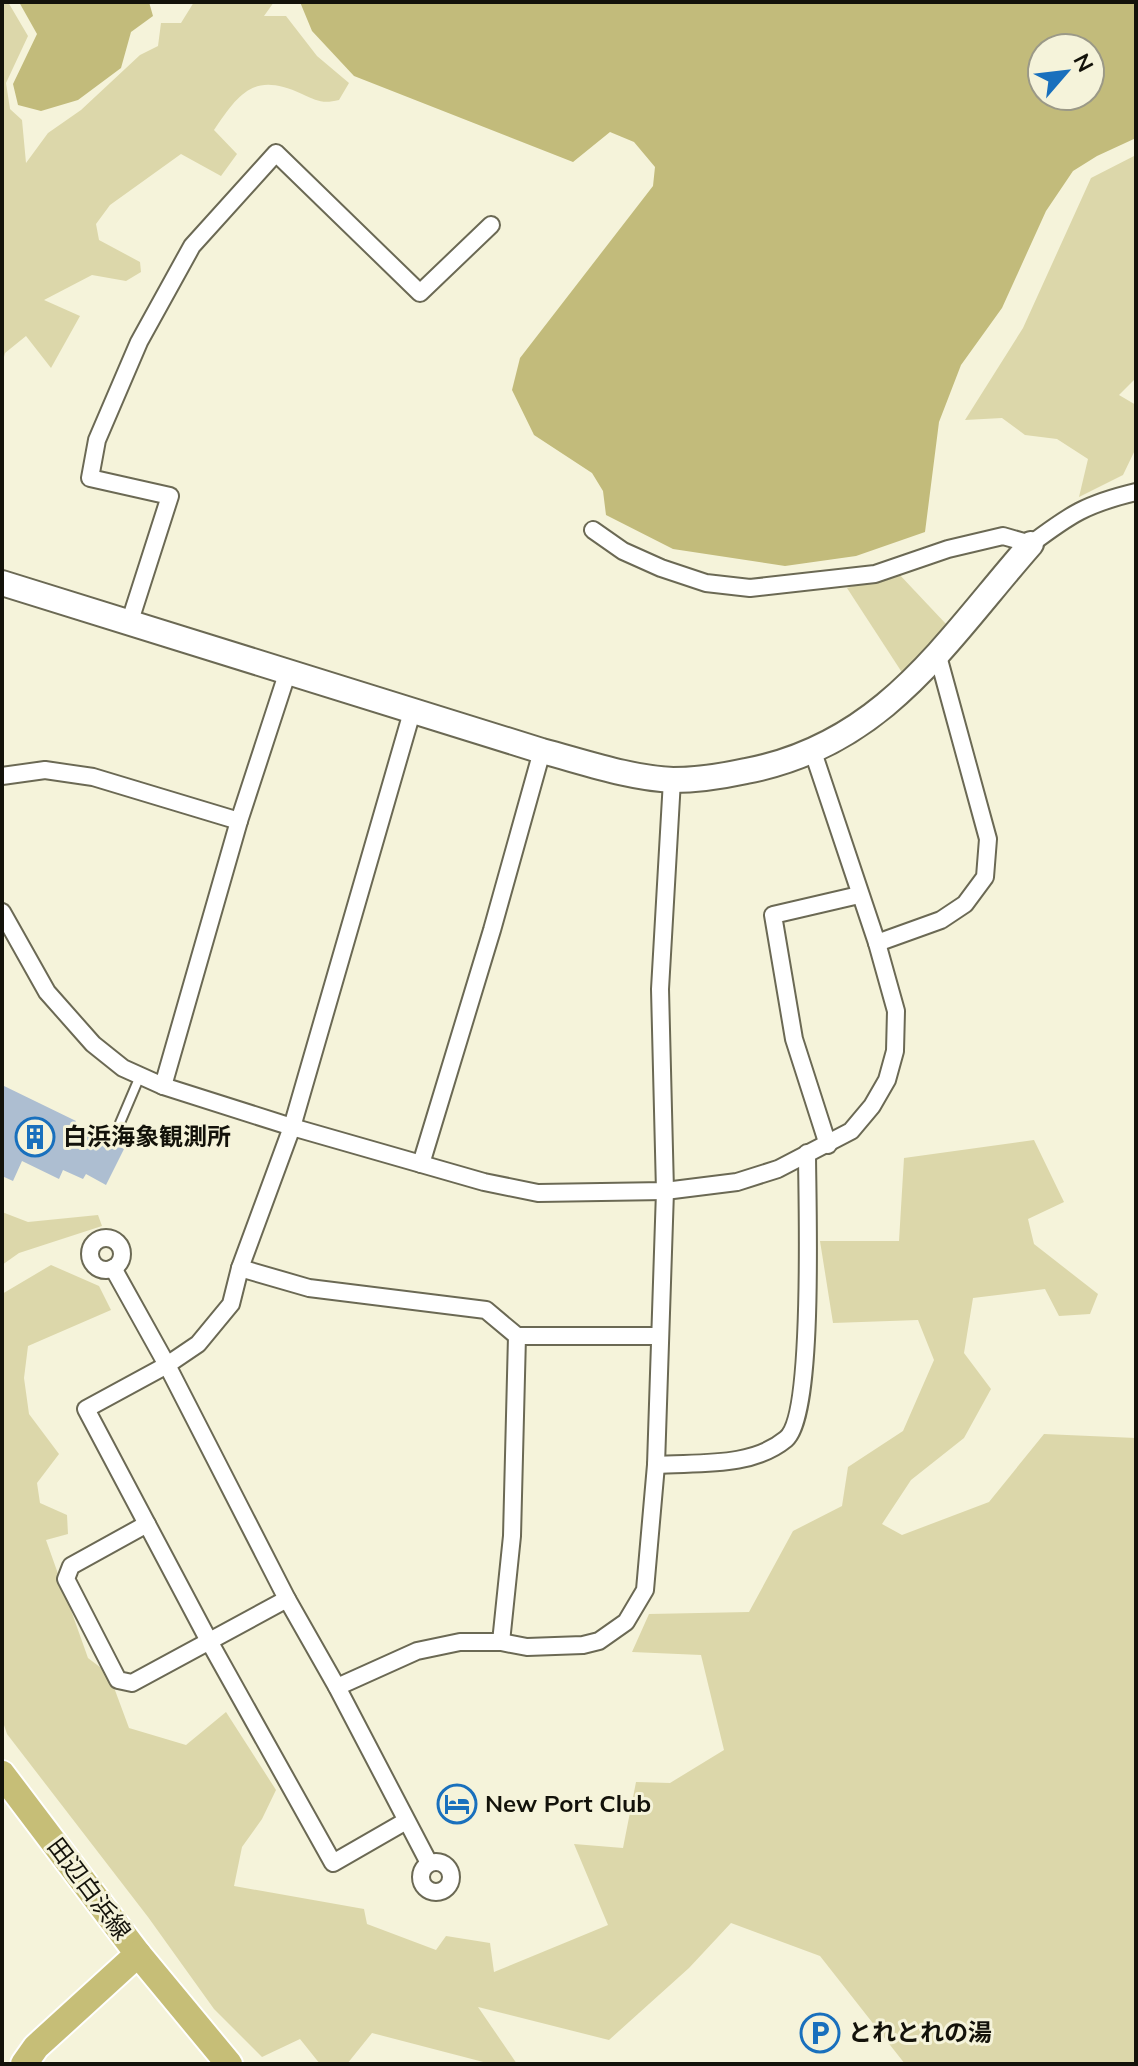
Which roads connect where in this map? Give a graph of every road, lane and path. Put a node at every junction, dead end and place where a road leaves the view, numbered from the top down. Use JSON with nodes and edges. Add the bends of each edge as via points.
{"nodes":[{"id":1,"x":491,"y":225,"type":"dead end"},
{"id":2,"x":1136,"y":491,"type":"edge"},
{"id":3,"x":593,"y":530,"type":"dead end"},
{"id":4,"x":1031,"y":544,"type":"junction"},
{"id":5,"x":2,"y":583,"type":"edge"},
{"id":6,"x":129,"y":624,"type":"junction"},
{"id":7,"x":938,"y":656,"type":"junction"},
{"id":8,"x":288,"y":671,"type":"junction"},
{"id":9,"x":412,"y":712,"type":"junction"},
{"id":10,"x":542,"y":751,"type":"junction"},
{"id":11,"x":813,"y":752,"type":"junction"},
{"id":12,"x":2,"y":776,"type":"edge"},
{"id":13,"x":672,"y":780,"type":"junction"},
{"id":14,"x":239,"y":821,"type":"junction"},
{"id":15,"x":859,"y":895,"type":"junction"},
{"id":16,"x":2,"y":912,"type":"edge"},
{"id":17,"x":877,"y":943,"type":"junction"},
{"id":18,"x":140,"y":1076,"type":"junction"},
{"id":19,"x":163,"y":1086,"type":"junction"},
{"id":20,"x":292,"y":1127,"type":"junction"},
{"id":21,"x":114,"y":1137,"type":"dead end"},
{"id":22,"x":828,"y":1145,"type":"junction"},
{"id":23,"x":807,"y":1153,"type":"junction"},
{"id":24,"x":421,"y":1164,"type":"junction"},
{"id":25,"x":665,"y":1191,"type":"junction"},
{"id":26,"x":113,"y":1268,"type":"dead end"},
{"id":27,"x":240,"y":1268,"type":"junction"},
{"id":28,"x":517,"y":1336,"type":"junction"},
{"id":29,"x":659,"y":1336,"type":"junction"},
{"id":30,"x":167,"y":1365,"type":"junction"},
{"id":31,"x":656,"y":1465,"type":"junction"},
{"id":32,"x":147,"y":1524,"type":"junction"},
{"id":33,"x":287,"y":1599,"type":"junction"},
{"id":34,"x":209,"y":1641,"type":"junction"},
{"id":35,"x":501,"y":1642,"type":"junction"},
{"id":36,"x":337,"y":1687,"type":"junction"},
{"id":37,"x":2,"y":1774,"type":"edge"},
{"id":38,"x":406,"y":1821,"type":"junction"},
{"id":39,"x":429,"y":1863,"type":"dead end"},
{"id":40,"x":138,"y":1954,"type":"junction"},
{"id":41,"x":24,"y":2064,"type":"edge"},
{"id":42,"x":229,"y":2064,"type":"edge"}],
"edges":[{"from":1,"to":6,"type":"street","via":[[420,293],[276,153],[192,246],[139,342],[97,440],[90,478],[170,496]]},
{"from":2,"to":4,"type":"street","via":[[1071,513]]},
{"from":3,"to":4,"type":"street","via":[[661,568],[706,583],[750,588],[875,574],[1003,536]]},
{"from":4,"to":7,"type":"street"},
{"from":5,"to":6,"type":"street"},
{"from":6,"to":8,"type":"street"},
{"from":7,"to":11,"type":"street","via":[[898,696]]},
{"from":7,"to":17,"type":"street","via":[[988,839],[985,877],[965,904],[941,920]]},
{"from":8,"to":9,"type":"street"},
{"from":8,"to":14,"type":"street"},
{"from":9,"to":10,"type":"street"},
{"from":9,"to":20,"type":"street"},
{"from":10,"to":13,"type":"street"},
{"from":10,"to":24,"type":"street"},
{"from":11,"to":13,"type":"street","via":[[769,767]]},
{"from":11,"to":15,"type":"street"},
{"from":12,"to":14,"type":"street","via":[[45,770],[93,777]]},
{"from":13,"to":25,"type":"street","via":[[660,989]]},
{"from":14,"to":19,"type":"street"},
{"from":15,"to":17,"type":"street"},
{"from":15,"to":22,"type":"street","via":[[773,915],[794,1039]]},
{"from":16,"to":18,"type":"street","via":[[47,992],[93,1044]]},
{"from":17,"to":22,"type":"street","via":[[896,1011],[895,1051],[872,1106],[851,1131]]},
{"from":18,"to":19,"type":"street"},
{"from":18,"to":21,"type":"lane"},
{"from":19,"to":20,"type":"street"},
{"from":20,"to":24,"type":"street"},
{"from":20,"to":27,"type":"street"},
{"from":22,"to":23,"type":"street"},
{"from":23,"to":25,"type":"street","via":[[737,1182]]},
{"from":23,"to":31,"type":"street","via":[[807,1298],[796,1425],[787,1438],[747,1459]]},
{"from":24,"to":25,"type":"street","via":[[538,1193]]},
{"from":25,"to":29,"type":"street"},
{"from":26,"to":30,"type":"street"},
{"from":27,"to":28,"type":"street","via":[[309,1288],[486,1310]]},
{"from":27,"to":30,"type":"street","via":[[231,1304],[198,1344]]},
{"from":28,"to":29,"type":"street"},
{"from":28,"to":35,"type":"street","via":[[512,1536]]},
{"from":29,"to":31,"type":"street"},
{"from":30,"to":32,"type":"street","via":[[86,1409]]},
{"from":30,"to":33,"type":"street"},
{"from":31,"to":35,"type":"street","via":[[645,1590],[626,1622],[614,1633],[583,1645],[527,1647]]},
{"from":32,"to":34,"type":"street"},
{"from":32,"to":34,"type":"street","via":[[71,1566],[66,1579],[118,1680],[132,1683]]},
{"from":33,"to":34,"type":"street"},
{"from":33,"to":36,"type":"street"},
{"from":34,"to":38,"type":"street","via":[[333,1863]]},
{"from":35,"to":36,"type":"street","via":[[460,1642],[417,1651]]},
{"from":36,"to":38,"type":"street"},
{"from":37,"to":40,"type":"main road","name":"田辺白浜線"},
{"from":38,"to":39,"type":"street"},
{"from":40,"to":41,"type":"main road","name":"田辺白浜線"},
{"from":40,"to":42,"type":"main road"}]}
